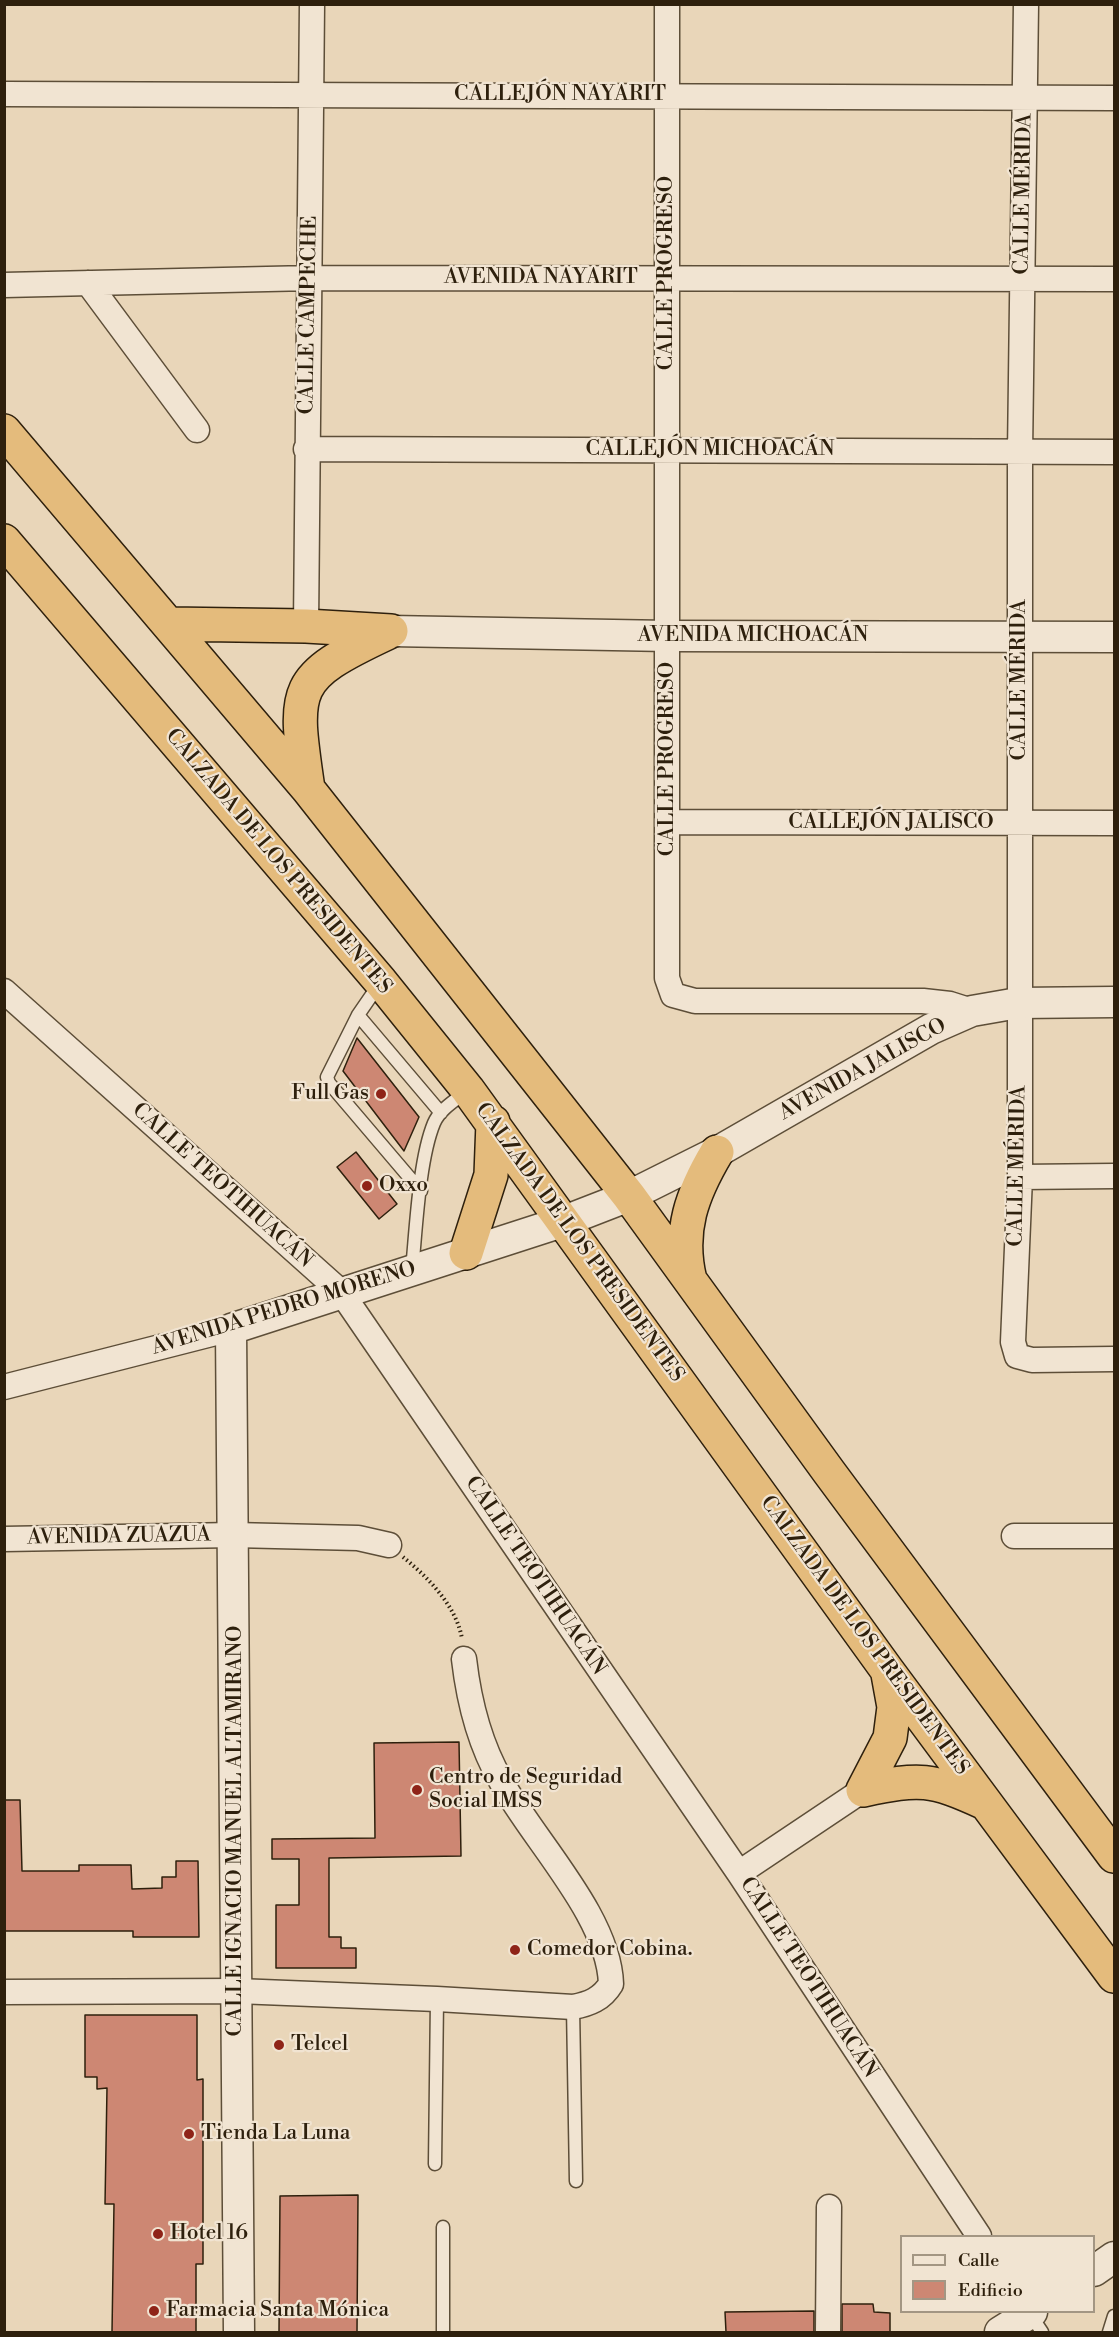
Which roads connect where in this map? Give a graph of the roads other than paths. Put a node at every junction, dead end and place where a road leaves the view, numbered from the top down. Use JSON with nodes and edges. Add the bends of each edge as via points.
{"nodes":[{"id":1,"x":312,"y":4,"type":"edge"},
{"id":2,"x":667,"y":4,"type":"edge"},
{"id":3,"x":1026,"y":4,"type":"edge"},
{"id":4,"x":4,"y":94,"type":"edge"},
{"id":5,"x":313,"y":94,"type":"junction"},
{"id":6,"x":668,"y":94,"type":"junction"},
{"id":7,"x":1114,"y":98,"type":"edge"},
{"id":8,"x":1025,"y":99,"type":"junction"},
{"id":9,"x":311,"y":278,"type":"junction"},
{"id":10,"x":665,"y":278,"type":"junction"},
{"id":11,"x":1114,"y":279,"type":"edge"},
{"id":12,"x":1022,"y":281,"type":"junction"},
{"id":13,"x":88,"y":283,"type":"junction"},
{"id":14,"x":4,"y":285,"type":"edge"},
{"id":15,"x":197,"y":430,"type":"dead end"},
{"id":16,"x":4,"y":431,"type":"edge"},
{"id":17,"x":306,"y":449,"type":"junction"},
{"id":18,"x":668,"y":450,"type":"junction"},
{"id":19,"x":1114,"y":452,"type":"edge"},
{"id":20,"x":1020,"y":453,"type":"junction"},
{"id":21,"x":4,"y":541,"type":"edge"},
{"id":22,"x":170,"y":624,"type":"junction"},
{"id":23,"x":306,"y":626,"type":"junction"},
{"id":24,"x":391,"y":631,"type":"junction"},
{"id":25,"x":668,"y":636,"type":"junction"},
{"id":26,"x":1019,"y":636,"type":"junction"},
{"id":27,"x":1114,"y":637,"type":"edge"},
{"id":28,"x":308,"y":789,"type":"junction"},
{"id":29,"x":668,"y":822,"type":"junction"},
{"id":30,"x":1114,"y":823,"type":"edge"},
{"id":31,"x":1021,"y":824,"type":"junction"},
{"id":32,"x":381,"y":982,"type":"junction"},
{"id":33,"x":4,"y":991,"type":"edge"},
{"id":34,"x":1114,"y":1002,"type":"edge"},
{"id":35,"x":1018,"y":1003,"type":"junction"},
{"id":36,"x":972,"y":1011,"type":"junction"},
{"id":37,"x":358,"y":1015,"type":"junction"},
{"id":38,"x":468,"y":1090,"type":"junction"},
{"id":39,"x":441,"y":1113,"type":"junction"},
{"id":40,"x":493,"y":1122,"type":"junction"},
{"id":41,"x":717,"y":1152,"type":"junction"},
{"id":42,"x":1114,"y":1176,"type":"edge"},
{"id":43,"x":1020,"y":1177,"type":"junction"},
{"id":44,"x":421,"y":1191,"type":"junction"},
{"id":45,"x":629,"y":1196,"type":"junction"},
{"id":46,"x":562,"y":1222,"type":"junction"},
{"id":47,"x":466,"y":1253,"type":"junction"},
{"id":48,"x":412,"y":1270,"type":"junction"},
{"id":49,"x":690,"y":1281,"type":"junction"},
{"id":50,"x":341,"y":1292,"type":"junction"},
{"id":51,"x":231,"y":1329,"type":"junction"},
{"id":52,"x":1114,"y":1359,"type":"edge"},
{"id":53,"x":4,"y":1387,"type":"edge"},
{"id":54,"x":234,"y":1534,"type":"junction"},
{"id":55,"x":1014,"y":1536,"type":"dead end"},
{"id":56,"x":1114,"y":1536,"type":"edge"},
{"id":57,"x":4,"y":1539,"type":"edge"},
{"id":58,"x":389,"y":1545,"type":"road end"},
{"id":59,"x":464,"y":1659,"type":"road end"},
{"id":60,"x":887,"y":1670,"type":"junction"},
{"id":61,"x":863,"y":1790,"type":"junction"},
{"id":62,"x":987,"y":1804,"type":"junction"},
{"id":63,"x":1114,"y":1856,"type":"edge"},
{"id":64,"x":739,"y":1874,"type":"junction"},
{"id":65,"x":1114,"y":1976,"type":"edge"},
{"id":66,"x":237,"y":1991,"type":"junction"},
{"id":67,"x":4,"y":1992,"type":"edge"},
{"id":68,"x":437,"y":1999,"type":"junction"},
{"id":69,"x":580,"y":2006,"type":"junction"},
{"id":70,"x":435,"y":2164,"type":"dead end"},
{"id":71,"x":576,"y":2181,"type":"dead end"},
{"id":72,"x":829,"y":2207,"type":"dead end"},
{"id":73,"x":442,"y":2227,"type":"dead end"},
{"id":74,"x":978,"y":2235,"type":"edge"},
{"id":75,"x":1114,"y":2257,"type":"edge"},
{"id":76,"x":1095,"y":2270,"type":"edge"},
{"id":77,"x":1114,"y":2316,"type":"edge"},
{"id":78,"x":1033,"y":2317,"type":"edge"},
{"id":79,"x":239,"y":2332,"type":"edge"},
{"id":80,"x":443,"y":2332,"type":"edge"},
{"id":81,"x":828,"y":2332,"type":"edge"},
{"id":82,"x":1000,"y":2332,"type":"edge"},
{"id":83,"x":1109,"y":2332,"type":"edge"}],
"edges":[{"from":1,"to":5,"type":"street","name":"CALLE CAMPECHE"},
{"from":2,"to":6,"type":"street","name":"CALLE PROGRESO"},
{"from":3,"to":8,"type":"street","name":"CALLE MÉRIDA"},
{"from":4,"to":5,"type":"street","name":"CALLEJÓN NAYARIT"},
{"from":5,"to":6,"type":"street","name":"CALLEJÓN NAYARIT"},
{"from":5,"to":9,"type":"street","name":"CALLE CAMPECHE"},
{"from":6,"to":8,"type":"street","name":"CALLEJÓN NAYARIT"},
{"from":6,"to":10,"type":"street","name":"CALLE PROGRESO"},
{"from":7,"to":8,"type":"street","name":"CALLEJÓN NAYARIT"},
{"from":8,"to":12,"type":"street","name":"CALLE MÉRIDA"},
{"from":9,"to":10,"type":"street","name":"AVENIDA NAYARIT"},
{"from":9,"to":13,"type":"street","name":"AVENIDA NAYARIT"},
{"from":9,"to":17,"type":"street","name":"CALLE CAMPECHE"},
{"from":10,"to":12,"type":"street","name":"AVENIDA NAYARIT"},
{"from":10,"to":18,"type":"street","name":"CALLE PROGRESO"},
{"from":11,"to":12,"type":"street","name":"AVENIDA NAYARIT"},
{"from":12,"to":20,"type":"street","name":"CALLE MÉRIDA"},
{"from":13,"to":14,"type":"street","name":"AVENIDA NAYARIT"},
{"from":13,"to":15,"type":"street"},
{"from":16,"to":22,"type":"highway"},
{"from":17,"to":18,"type":"street","name":"CALLEJÓN MICHOACÁN"},
{"from":17,"to":23,"type":"street","name":"CALLE CAMPECHE"},
{"from":18,"to":20,"type":"street","name":"CALLEJÓN MICHOACÁN"},
{"from":18,"to":25,"type":"street","name":"CALLE PROGRESO"},
{"from":19,"to":20,"type":"street","name":"CALLEJÓN MICHOACÁN"},
{"from":20,"to":26,"type":"street","name":"CALLE MÉRIDA"},
{"from":21,"to":32,"type":"highway","name":"CALZADA DE LOS PRESIDENTES"},
{"from":22,"to":23,"type":"highway"},
{"from":22,"to":28,"type":"highway"},
{"from":23,"to":24,"type":"highway"},
{"from":24,"to":25,"type":"street","name":"AVENIDA MICHOACÁN"},
{"from":24,"to":28,"type":"highway","via":[[323,666],[307,685],[299,707]]},
{"from":25,"to":26,"type":"street","name":"AVENIDA MICHOACÁN"},
{"from":25,"to":29,"type":"street","name":"CALLE PROGRESO"},
{"from":26,"to":27,"type":"street","name":"AVENIDA MICHOACÁN"},
{"from":26,"to":31,"type":"street","name":"CALLE MÉRIDA"},
{"from":28,"to":45,"type":"highway"},
{"from":29,"to":31,"type":"street","name":"CALLEJÓN JALISCO"},
{"from":29,"to":36,"type":"street","name":"CALLE PROGRESO","via":[[667,978],[673,995],[694,1001],[923,1001]]},
{"from":30,"to":31,"type":"street","name":"CALLEJÓN JALISCO"},
{"from":31,"to":35,"type":"street","name":"CALLE MÉRIDA"},
{"from":32,"to":37,"type":"lane"},
{"from":32,"to":38,"type":"highway","name":"CALZADA DE LOS PRESIDENTES"},
{"from":33,"to":50,"type":"street","name":"CALLE TEOTIHUACÁN"},
{"from":34,"to":35,"type":"street","name":"AVENIDA JALISCO"},
{"from":35,"to":36,"type":"street","name":"AVENIDA JALISCO"},
{"from":35,"to":43,"type":"street","name":"CALLE MÉRIDA"},
{"from":36,"to":41,"type":"street","name":"AVENIDA JALISCO","via":[[931,1029]]},
{"from":37,"to":39,"type":"lane"},
{"from":37,"to":44,"type":"lane","via":[[328,1070],[329,1083]]},
{"from":38,"to":39,"type":"lane"},
{"from":38,"to":40,"type":"highway","name":"CALZADA DE LOS PRESIDENTES"},
{"from":39,"to":44,"type":"lane","via":[[434,1124]]},
{"from":40,"to":46,"type":"highway","name":"CALZADA DE LOS PRESIDENTES"},
{"from":40,"to":47,"type":"highway","via":[[491,1175]]},
{"from":41,"to":45,"type":"street","name":"AVENIDA JALISCO"},
{"from":41,"to":49,"type":"highway","via":[[694,1193],[688,1214],[685,1259]]},
{"from":42,"to":43,"type":"street"},
{"from":43,"to":52,"type":"street","name":"CALLE MÉRIDA","via":[[1013,1342],[1017,1356],[1032,1360]]},
{"from":44,"to":48,"type":"lane"},
{"from":45,"to":46,"type":"street","name":"AVENIDA JALISCO"},
{"from":45,"to":49,"type":"highway"},
{"from":46,"to":47,"type":"street","name":"AVENIDA PEDRO MORENO"},
{"from":46,"to":60,"type":"highway","name":"CALZADA DE LOS PRESIDENTES"},
{"from":47,"to":48,"type":"street","name":"AVENIDA PEDRO MORENO"},
{"from":48,"to":50,"type":"street","name":"AVENIDA PEDRO MORENO"},
{"from":49,"to":63,"type":"highway"},
{"from":50,"to":51,"type":"street","name":"AVENIDA PEDRO MORENO"},
{"from":50,"to":64,"type":"street","name":"CALLE TEOTIHUACÁN"},
{"from":51,"to":53,"type":"street","name":"AVENIDA PEDRO MORENO"},
{"from":51,"to":54,"type":"street","name":"CALLE IGNACIO MANUEL ALTAMIRANO"},
{"from":54,"to":57,"type":"street","name":"AVENIDA ZUAZUA"},
{"from":54,"to":58,"type":"street","name":"AVENIDA ZUAZUA","via":[[358,1538]]},
{"from":54,"to":66,"type":"street","name":"CALLE IGNACIO MANUEL ALTAMIRANO"},
{"from":55,"to":56,"type":"street"},
{"from":59,"to":69,"type":"street","via":[[468,1697],[500,1780],[585,1908],[604,1948],[611,1984],[605,1993]]},
{"from":60,"to":61,"type":"highway","via":[[894,1707],[890,1738]]},
{"from":60,"to":62,"type":"highway","name":"CALZADA DE LOS PRESIDENTES"},
{"from":61,"to":62,"type":"highway","via":[[929,1781]]},
{"from":61,"to":64,"type":"street"},
{"from":62,"to":65,"type":"highway","name":"CALZADA DE LOS PRESIDENTES"},
{"from":64,"to":74,"type":"street","name":"CALLE TEOTIHUACÁN"},
{"from":66,"to":67,"type":"street"},
{"from":66,"to":68,"type":"street"},
{"from":66,"to":79,"type":"street","name":"CALLE IGNACIO MANUEL ALTAMIRANO"},
{"from":68,"to":69,"type":"street"},
{"from":68,"to":70,"type":"lane"},
{"from":69,"to":71,"type":"lane"},
{"from":72,"to":81,"type":"street"},
{"from":73,"to":80,"type":"lane"},
{"from":75,"to":76,"type":"street"},
{"from":77,"to":83,"type":"lane"},
{"from":78,"to":82,"type":"street"}]}
